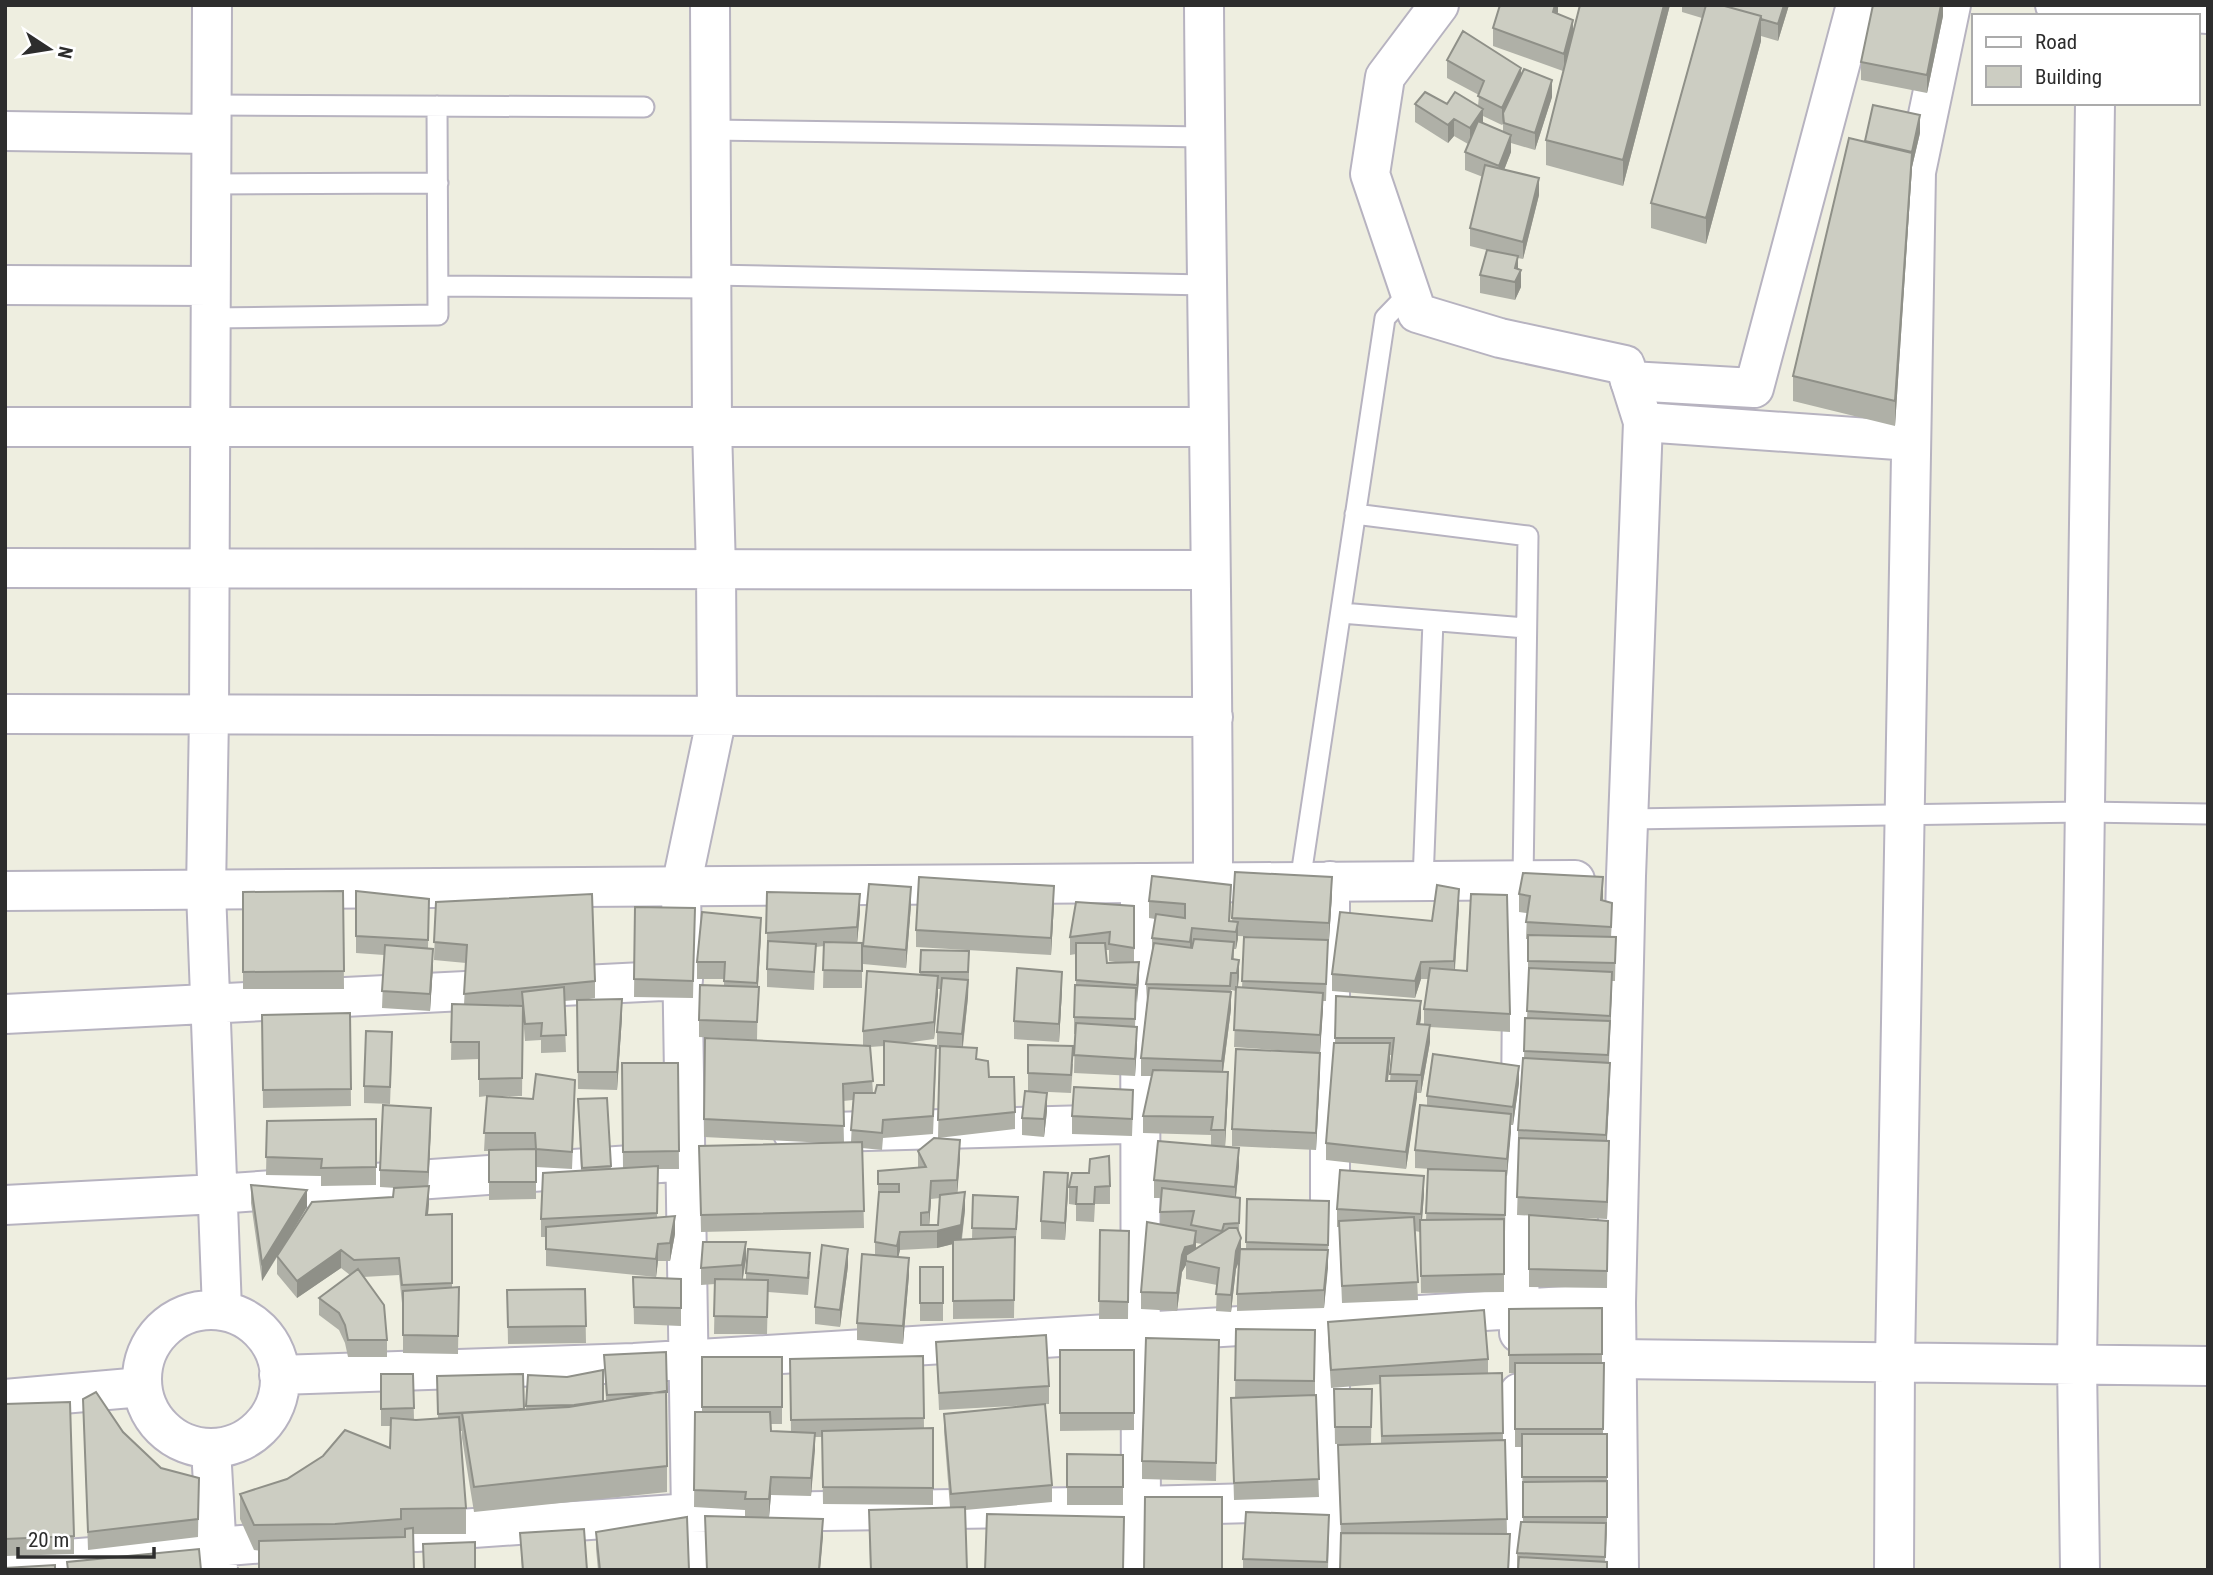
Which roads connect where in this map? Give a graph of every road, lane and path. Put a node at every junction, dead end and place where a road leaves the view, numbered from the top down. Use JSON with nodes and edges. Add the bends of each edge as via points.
{"nodes":[{"id":1,"x":212,"y":5,"type":"edge"},
{"id":2,"x":710,"y":5,"type":"edge"},
{"id":3,"x":1204,"y":5,"type":"edge"},
{"id":4,"x":1439,"y":5,"type":"edge"},
{"id":5,"x":1856,"y":5,"type":"edge"},
{"id":6,"x":1951,"y":5,"type":"edge"},
{"id":7,"x":2054,"y":5,"type":"edge"},
{"id":8,"x":2096,"y":12,"type":"edge"},
{"id":9,"x":2208,"y":14,"type":"edge"},
{"id":10,"x":2095,"y":105,"type":"edge"},
{"id":11,"x":437,"y":106,"type":"junction"},
{"id":12,"x":644,"y":107,"type":"dead end"},
{"id":13,"x":212,"y":119,"type":"junction"},
{"id":14,"x":711,"y":130,"type":"junction"},
{"id":15,"x":5,"y":131,"type":"edge"},
{"id":16,"x":1205,"y":137,"type":"junction"},
{"id":17,"x":438,"y":183,"type":"junction"},
{"id":18,"x":211,"y":184,"type":"junction"},
{"id":19,"x":712,"y":281,"type":"junction"},
{"id":20,"x":5,"y":285,"type":"edge"},
{"id":21,"x":1207,"y":285,"type":"junction"},
{"id":22,"x":438,"y":286,"type":"junction"},
{"id":23,"x":1410,"y":292,"type":"junction"},
{"id":24,"x":210,"y":302,"type":"junction"},
{"id":25,"x":1630,"y":381,"type":"junction"},
{"id":26,"x":1643,"y":422,"type":"junction"},
{"id":27,"x":5,"y":427,"type":"edge"},
{"id":28,"x":1208,"y":427,"type":"junction"},
{"id":29,"x":209,"y":428,"type":"junction"},
{"id":30,"x":712,"y":428,"type":"junction"},
{"id":31,"x":1912,"y":440,"type":"junction"},
{"id":32,"x":1355,"y":514,"type":"junction"},
{"id":33,"x":5,"y":568,"type":"edge"},
{"id":34,"x":208,"y":568,"type":"junction"},
{"id":35,"x":716,"y":569,"type":"junction"},
{"id":36,"x":1209,"y":570,"type":"junction"},
{"id":37,"x":1340,"y":613,"type":"junction"},
{"id":38,"x":1433,"y":621,"type":"junction"},
{"id":39,"x":1526,"y":628,"type":"junction"},
{"id":40,"x":5,"y":715,"type":"edge"},
{"id":41,"x":209,"y":716,"type":"junction"},
{"id":42,"x":717,"y":716,"type":"junction"},
{"id":43,"x":1213,"y":717,"type":"junction"},
{"id":44,"x":2085,"y":812,"type":"junction"},
{"id":45,"x":2208,"y":814,"type":"edge"},
{"id":46,"x":1904,"y":815,"type":"junction"},
{"id":47,"x":1628,"y":819,"type":"junction"},
{"id":48,"x":1626,"y":879,"type":"junction"},
{"id":49,"x":1523,"y":880,"type":"junction"},
{"id":50,"x":1423,"y":881,"type":"junction"},
{"id":51,"x":1315,"y":882,"type":"junction"},
{"id":52,"x":1140,"y":883,"type":"junction"},
{"id":53,"x":1213,"y":883,"type":"junction"},
{"id":54,"x":681,"y":887,"type":"junction"},
{"id":55,"x":5,"y":891,"type":"edge"},
{"id":56,"x":206,"y":891,"type":"junction"},
{"id":57,"x":683,"y":979,"type":"junction"},
{"id":58,"x":210,"y":1004,"type":"junction"},
{"id":59,"x":5,"y":1014,"type":"edge"},
{"id":60,"x":1140,"y":1124,"type":"junction"},
{"id":61,"x":755,"y":1134,"type":"edge"},
{"id":62,"x":695,"y":1144,"type":"junction"},
{"id":63,"x":217,"y":1194,"type":"junction"},
{"id":64,"x":5,"y":1205,"type":"edge"},
{"id":65,"x":1616,"y":1303,"type":"junction"},
{"id":66,"x":1520,"y":1307,"type":"junction"},
{"id":67,"x":222,"y":1310,"type":"junction"},
{"id":68,"x":1331,"y":1319,"type":"junction"},
{"id":69,"x":1141,"y":1331,"type":"junction"},
{"id":70,"x":1617,"y":1359,"type":"junction"},
{"id":71,"x":690,"y":1360,"type":"junction"},
{"id":72,"x":1895,"y":1362,"type":"junction"},
{"id":73,"x":2077,"y":1364,"type":"junction"},
{"id":74,"x":2208,"y":1366,"type":"edge"},
{"id":75,"x":279,"y":1375,"type":"junction"},
{"id":76,"x":142,"y":1387,"type":"junction"},
{"id":77,"x":5,"y":1399,"type":"edge"},
{"id":78,"x":211,"y":1449,"type":"junction"},
{"id":79,"x":1330,"y":1501,"type":"junction"},
{"id":80,"x":1141,"y":1506,"type":"junction"},
{"id":81,"x":691,"y":1513,"type":"junction"},
{"id":82,"x":384,"y":1535,"type":"edge"},
{"id":83,"x":342,"y":1538,"type":"edge"},
{"id":84,"x":217,"y":1558,"type":"edge"},
{"id":85,"x":5,"y":1564,"type":"edge"},
{"id":86,"x":694,"y":1570,"type":"edge"},
{"id":87,"x":1141,"y":1570,"type":"edge"},
{"id":88,"x":1330,"y":1570,"type":"edge"},
{"id":89,"x":1517,"y":1570,"type":"edge"},
{"id":90,"x":1619,"y":1570,"type":"edge"},
{"id":91,"x":1894,"y":1570,"type":"edge"},
{"id":92,"x":2081,"y":1570,"type":"edge"}],
"edges":[{"from":1,"to":13,"type":"street"},
{"from":2,"to":14,"type":"street"},
{"from":3,"to":16,"type":"street"},
{"from":4,"to":23,"type":"street","via":[[1385,77],[1370,174]]},
{"from":5,"to":25,"type":"street","via":[[1754,388]]},
{"from":6,"to":31,"type":"street","via":[[1916,172]]},
{"from":7,"to":8,"type":"street"},
{"from":8,"to":9,"type":"street"},
{"from":10,"to":44,"type":"street"},
{"from":11,"to":12,"type":"lane"},
{"from":11,"to":13,"type":"lane"},
{"from":11,"to":17,"type":"lane"},
{"from":13,"to":15,"type":"street"},
{"from":13,"to":18,"type":"street"},
{"from":14,"to":16,"type":"lane"},
{"from":14,"to":19,"type":"street"},
{"from":16,"to":21,"type":"street"},
{"from":17,"to":18,"type":"lane"},
{"from":17,"to":22,"type":"lane"},
{"from":18,"to":24,"type":"street"},
{"from":19,"to":21,"type":"lane"},
{"from":19,"to":22,"type":"lane"},
{"from":19,"to":30,"type":"street"},
{"from":20,"to":24,"type":"street"},
{"from":21,"to":28,"type":"street"},
{"from":22,"to":24,"type":"lane","via":[[438,315]]},
{"from":23,"to":25,"type":"street","via":[[1418,313],[1500,338],[1625,365]]},
{"from":23,"to":32,"type":"lane","via":[[1385,318]]},
{"from":24,"to":29,"type":"street"},
{"from":25,"to":26,"type":"street"},
{"from":26,"to":31,"type":"street"},
{"from":26,"to":47,"type":"street"},
{"from":27,"to":29,"type":"street"},
{"from":28,"to":30,"type":"street"},
{"from":28,"to":36,"type":"street"},
{"from":29,"to":30,"type":"street"},
{"from":29,"to":34,"type":"street"},
{"from":30,"to":35,"type":"street"},
{"from":31,"to":46,"type":"street"},
{"from":32,"to":37,"type":"lane"},
{"from":32,"to":39,"type":"lane","via":[[1528,536]]},
{"from":33,"to":34,"type":"street"},
{"from":34,"to":35,"type":"street"},
{"from":34,"to":41,"type":"street"},
{"from":35,"to":36,"type":"street"},
{"from":35,"to":42,"type":"street"},
{"from":36,"to":43,"type":"street"},
{"from":37,"to":38,"type":"lane"},
{"from":37,"to":51,"type":"lane"},
{"from":38,"to":39,"type":"lane"},
{"from":38,"to":50,"type":"lane"},
{"from":39,"to":49,"type":"lane"},
{"from":40,"to":41,"type":"street"},
{"from":41,"to":42,"type":"street"},
{"from":41,"to":56,"type":"street"},
{"from":42,"to":43,"type":"street"},
{"from":42,"to":54,"type":"street"},
{"from":43,"to":53,"type":"street"},
{"from":44,"to":45,"type":"lane"},
{"from":44,"to":46,"type":"lane"},
{"from":44,"to":73,"type":"street"},
{"from":46,"to":47,"type":"lane"},
{"from":46,"to":72,"type":"street"},
{"from":47,"to":48,"type":"street"},
{"from":48,"to":49,"type":"street"},
{"from":48,"to":65,"type":"street"},
{"from":49,"to":50,"type":"street"},
{"from":49,"to":66,"type":"street"},
{"from":50,"to":51,"type":"street"},
{"from":51,"to":53,"type":"street"},
{"from":51,"to":68,"type":"street"},
{"from":52,"to":53,"type":"street"},
{"from":52,"to":54,"type":"street"},
{"from":52,"to":60,"type":"street"},
{"from":54,"to":56,"type":"street"},
{"from":54,"to":57,"type":"street"},
{"from":55,"to":56,"type":"street"},
{"from":56,"to":58,"type":"street"},
{"from":57,"to":58,"type":"street"},
{"from":57,"to":62,"type":"street"},
{"from":58,"to":59,"type":"street"},
{"from":58,"to":63,"type":"street"},
{"from":60,"to":61,"type":"street"},
{"from":60,"to":69,"type":"street"},
{"from":62,"to":63,"type":"street"},
{"from":62,"to":71,"type":"street"},
{"from":63,"to":64,"type":"street"},
{"from":63,"to":67,"type":"street"},
{"from":65,"to":66,"type":"street"},
{"from":65,"to":70,"type":"street"},
{"from":66,"to":68,"type":"street"},
{"from":66,"to":89,"type":"street"},
{"from":67,"to":75,"type":"street","via":[[258,1328],[272,1347]]},
{"from":67,"to":76,"type":"street","via":[[179,1317],[159,1332],[146,1352]]},
{"from":68,"to":69,"type":"street"},
{"from":68,"to":79,"type":"street"},
{"from":69,"to":71,"type":"street"},
{"from":69,"to":80,"type":"street"},
{"from":70,"to":72,"type":"street"},
{"from":70,"to":90,"type":"street"},
{"from":71,"to":75,"type":"street"},
{"from":71,"to":81,"type":"street"},
{"from":72,"to":73,"type":"street"},
{"from":72,"to":91,"type":"street"},
{"from":73,"to":74,"type":"street"},
{"from":73,"to":92,"type":"street"},
{"from":75,"to":78,"type":"street","via":[[272,1410],[258,1430],[238,1443]]},
{"from":76,"to":77,"type":"street"},
{"from":76,"to":78,"type":"street","via":[[149,1411],[167,1433],[187,1444]]},
{"from":78,"to":84,"type":"street"},
{"from":79,"to":80,"type":"street"},
{"from":79,"to":88,"type":"street"},
{"from":80,"to":81,"type":"street"},
{"from":80,"to":87,"type":"street"},
{"from":81,"to":82,"type":"street"},
{"from":81,"to":86,"type":"street"},
{"from":83,"to":84,"type":"street"},
{"from":84,"to":85,"type":"street"}]}
